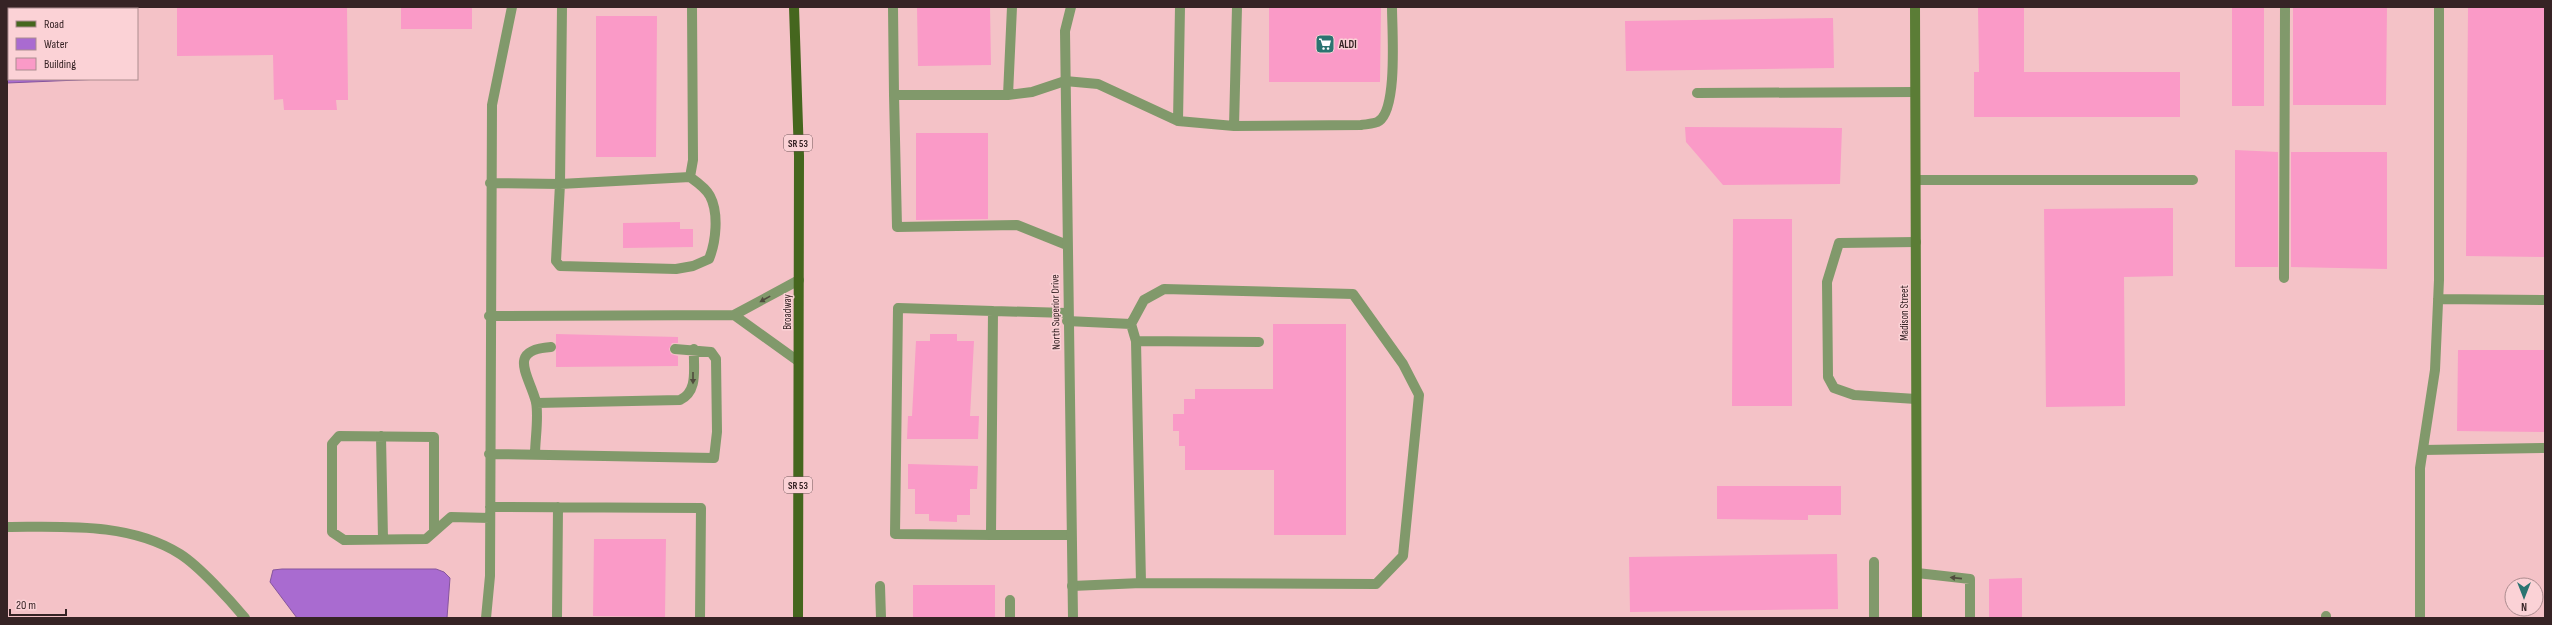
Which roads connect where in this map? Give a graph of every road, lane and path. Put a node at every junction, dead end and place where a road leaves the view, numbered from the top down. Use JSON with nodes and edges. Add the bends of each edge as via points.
{"nodes":[{"id":1,"x":512,"y":7,"type":"edge"},
{"id":2,"x":562,"y":7,"type":"edge"},
{"id":3,"x":692,"y":7,"type":"edge"},
{"id":4,"x":794,"y":7,"type":"edge"},
{"id":5,"x":893,"y":7,"type":"edge"},
{"id":6,"x":1012,"y":7,"type":"edge"},
{"id":7,"x":1071,"y":7,"type":"edge"},
{"id":8,"x":1180,"y":7,"type":"edge"},
{"id":9,"x":1237,"y":7,"type":"edge"},
{"id":10,"x":1392,"y":7,"type":"edge"},
{"id":11,"x":1915,"y":7,"type":"edge"},
{"id":12,"x":2285,"y":7,"type":"edge"},
{"id":13,"x":2439,"y":7,"type":"edge"},
{"id":14,"x":1065,"y":81,"type":"junction"},
{"id":15,"x":1915,"y":92,"type":"junction"},
{"id":16,"x":1697,"y":93,"type":"dead end"},
{"id":17,"x":894,"y":94,"type":"junction"},
{"id":18,"x":1008,"y":94,"type":"junction"},
{"id":19,"x":1178,"y":121,"type":"junction"},
{"id":20,"x":1234,"y":126,"type":"junction"},
{"id":21,"x":690,"y":176,"type":"junction"},
{"id":22,"x":1916,"y":180,"type":"junction"},
{"id":23,"x":2192,"y":180,"type":"dead end"},
{"id":24,"x":490,"y":183,"type":"junction"},
{"id":25,"x":560,"y":184,"type":"junction"},
{"id":26,"x":1916,"y":242,"type":"junction"},
{"id":27,"x":1066,"y":245,"type":"junction"},
{"id":28,"x":2284,"y":278,"type":"dead end"},
{"id":29,"x":799,"y":280,"type":"junction"},
{"id":30,"x":2438,"y":299,"type":"junction"},
{"id":31,"x":2545,"y":300,"type":"edge"},
{"id":32,"x":993,"y":311,"type":"junction"},
{"id":33,"x":734,"y":315,"type":"junction"},
{"id":34,"x":489,"y":316,"type":"junction"},
{"id":35,"x":1067,"y":317,"type":"junction"},
{"id":36,"x":1132,"y":324,"type":"junction"},
{"id":37,"x":1136,"y":341,"type":"junction"},
{"id":38,"x":1259,"y":342,"type":"dead end"},
{"id":39,"x":551,"y":347,"type":"dead end"},
{"id":40,"x":674,"y":349,"type":"dead end"},
{"id":41,"x":694,"y":349,"type":"junction"},
{"id":42,"x":798,"y":361,"type":"junction"},
{"id":43,"x":1916,"y":399,"type":"junction"},
{"id":44,"x":536,"y":403,"type":"junction"},
{"id":45,"x":381,"y":436,"type":"junction"},
{"id":46,"x":2545,"y":448,"type":"edge"},
{"id":47,"x":2423,"y":450,"type":"junction"},
{"id":48,"x":489,"y":454,"type":"junction"},
{"id":49,"x":535,"y":455,"type":"junction"},
{"id":50,"x":490,"y":507,"type":"junction"},
{"id":51,"x":558,"y":507,"type":"junction"},
{"id":52,"x":490,"y":518,"type":"junction"},
{"id":53,"x":7,"y":527,"type":"edge"},
{"id":54,"x":434,"y":531,"type":"junction"},
{"id":55,"x":991,"y":535,"type":"junction"},
{"id":56,"x":1071,"y":535,"type":"junction"},
{"id":57,"x":383,"y":539,"type":"junction"},
{"id":58,"x":1874,"y":562,"type":"dead end"},
{"id":59,"x":1917,"y":573,"type":"junction"},
{"id":60,"x":1140,"y":583,"type":"junction"},
{"id":61,"x":880,"y":586,"type":"dead end"},
{"id":62,"x":1072,"y":586,"type":"junction"},
{"id":63,"x":1010,"y":600,"type":"dead end"},
{"id":64,"x":245,"y":618,"type":"edge"},
{"id":65,"x":486,"y":618,"type":"edge"},
{"id":66,"x":557,"y":618,"type":"edge"},
{"id":67,"x":700,"y":618,"type":"edge"},
{"id":68,"x":798,"y":618,"type":"edge"},
{"id":69,"x":881,"y":618,"type":"edge"},
{"id":70,"x":1010,"y":618,"type":"edge"},
{"id":71,"x":1073,"y":618,"type":"edge"},
{"id":72,"x":1874,"y":618,"type":"edge"},
{"id":73,"x":1917,"y":618,"type":"edge"},
{"id":74,"x":1970,"y":618,"type":"edge"},
{"id":75,"x":2420,"y":618,"type":"edge"}],
"edges":[{"from":1,"to":24,"type":"street","via":[[492,105]]},
{"from":2,"to":25,"type":"street"},
{"from":3,"to":21,"type":"street","via":[[693,160]]},
{"from":4,"to":29,"type":"main road","name":"Broadway","number":"SR 53","via":[[799,156]]},
{"from":5,"to":17,"type":"street"},
{"from":6,"to":18,"type":"street"},
{"from":7,"to":14,"type":"street","name":"North Superior Drive","via":[[1065,31]]},
{"from":8,"to":19,"type":"street"},
{"from":9,"to":20,"type":"street"},
{"from":10,"to":20,"type":"street","via":[[1392,79],[1387,113],[1379,122],[1362,125]]},
{"from":11,"to":15,"type":"street","name":"Madison Street"},
{"from":12,"to":28,"type":"street"},
{"from":13,"to":30,"type":"street"},
{"from":14,"to":18,"type":"street","via":[[1032,92]]},
{"from":14,"to":19,"type":"street","via":[[1098,84]]},
{"from":14,"to":27,"type":"street","name":"North Superior Drive"},
{"from":15,"to":16,"type":"street"},
{"from":15,"to":22,"type":"street","name":"Madison Street"},
{"from":17,"to":18,"type":"street"},
{"from":17,"to":27,"type":"street","via":[[897,227],[1017,225]]},
{"from":19,"to":20,"type":"street"},
{"from":21,"to":25,"type":"street"},
{"from":21,"to":25,"type":"street","via":[[711,197],[714,212],[714,246],[709,258],[693,266],[676,269],[560,266],[555,254]]},
{"from":22,"to":23,"type":"street"},
{"from":22,"to":26,"type":"street","name":"Madison Street"},
{"from":24,"to":25,"type":"street"},
{"from":24,"to":34,"type":"street"},
{"from":26,"to":43,"type":"street","name":"Madison Street"},
{"from":26,"to":43,"type":"street","via":[[1839,243],[1828,282],[1828,377],[1834,388],[1854,396]]},
{"from":27,"to":35,"type":"street","name":"North Superior Drive"},
{"from":29,"to":33,"type":"street","one_way":true},
{"from":29,"to":42,"type":"main road","name":"Broadway","number":"SR 53"},
{"from":30,"to":31,"type":"street"},
{"from":30,"to":47,"type":"street","via":[[2435,370]]},
{"from":32,"to":35,"type":"street"},
{"from":32,"to":55,"type":"street"},
{"from":32,"to":55,"type":"street","via":[[898,308],[895,534]]},
{"from":33,"to":34,"type":"street"},
{"from":33,"to":42,"type":"street"},
{"from":34,"to":48,"type":"street"},
{"from":35,"to":36,"type":"street"},
{"from":35,"to":56,"type":"street","name":"North Superior Drive"},
{"from":36,"to":37,"type":"street"},
{"from":36,"to":60,"type":"street","via":[[1144,300],[1164,289],[1353,294],[1404,364],[1419,396],[1403,556],[1376,584]]},
{"from":37,"to":38,"type":"street"},
{"from":37,"to":60,"type":"street"},
{"from":39,"to":44,"type":"street","via":[[534,348],[525,356],[524,365]]},
{"from":40,"to":41,"type":"street"},
{"from":41,"to":44,"type":"street","one_way":true,"via":[[693,387],[688,396],[680,400]]},
{"from":41,"to":49,"type":"street","via":[[711,352],[716,359],[717,432],[714,458]]},
{"from":42,"to":68,"type":"main road","name":"Broadway","number":"SR 53"},
{"from":43,"to":59,"type":"street","name":"Madison Street"},
{"from":44,"to":49,"type":"street"},
{"from":45,"to":54,"type":"street","via":[[434,437]]},
{"from":45,"to":57,"type":"street"},
{"from":45,"to":57,"type":"street","via":[[339,436],[332,444],[332,532],[344,540]]},
{"from":46,"to":47,"type":"street"},
{"from":47,"to":75,"type":"street","via":[[2420,468]]},
{"from":48,"to":49,"type":"street"},
{"from":48,"to":50,"type":"street"},
{"from":50,"to":51,"type":"street"},
{"from":50,"to":52,"type":"street"},
{"from":51,"to":66,"type":"street"},
{"from":51,"to":67,"type":"street","via":[[701,508]]},
{"from":52,"to":54,"type":"street","via":[[451,517]]},
{"from":52,"to":65,"type":"street","via":[[490,576]]},
{"from":53,"to":64,"type":"street","via":[[94,527],[141,537],[180,554],[230,600]]},
{"from":54,"to":57,"type":"street","via":[[426,539]]},
{"from":55,"to":56,"type":"street"},
{"from":56,"to":62,"type":"street","name":"North Superior Drive"},
{"from":58,"to":72,"type":"street"},
{"from":59,"to":73,"type":"street","name":"Madison Street"},
{"from":74,"to":59,"type":"street","one_way":true,"via":[[1970,579]]},
{"from":60,"to":62,"type":"street"},
{"from":61,"to":69,"type":"street"},
{"from":62,"to":71,"type":"street","name":"North Superior Drive"},
{"from":63,"to":70,"type":"street"}]}
